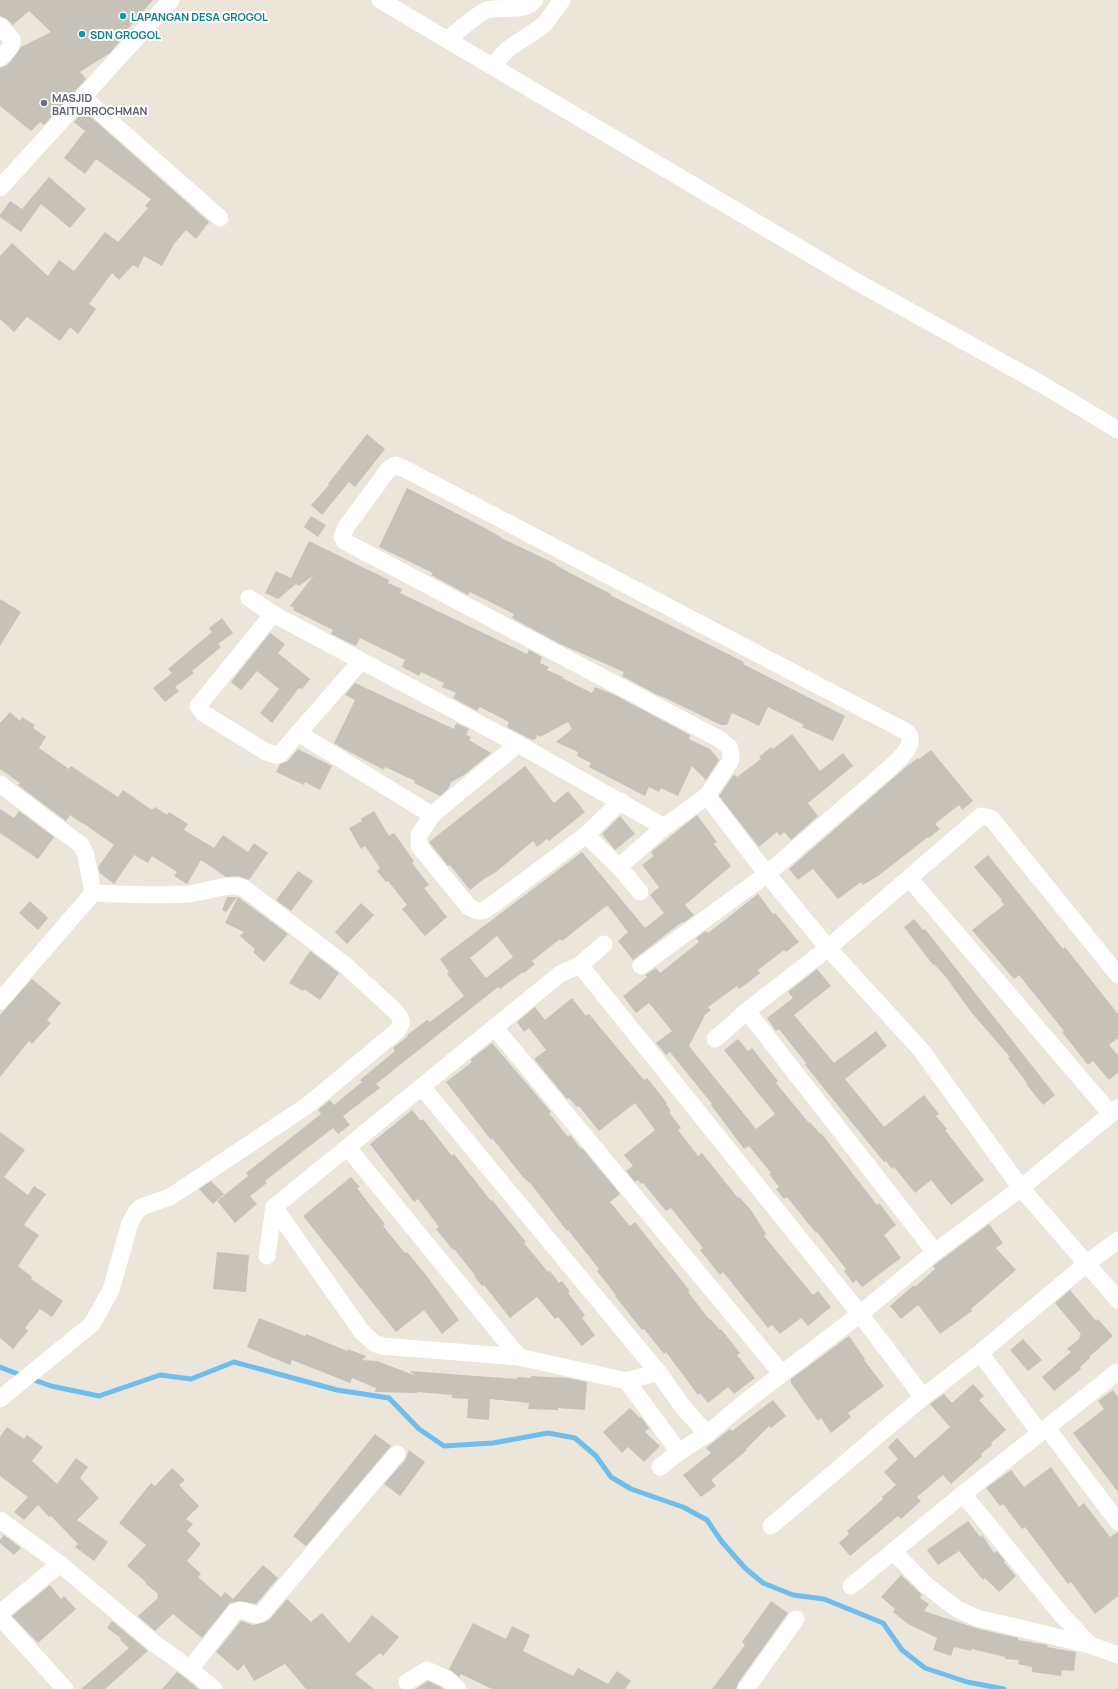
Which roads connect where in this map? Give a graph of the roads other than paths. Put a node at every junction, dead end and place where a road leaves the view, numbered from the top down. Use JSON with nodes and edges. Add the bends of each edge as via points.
{"nodes":[{"id":1,"x":171,"y":0,"type":"edge"},
{"id":2,"x":380,"y":0,"type":"edge"},
{"id":3,"x":562,"y":0,"type":"edge"},
{"id":4,"x":530,"y":3,"type":"edge"},
{"id":5,"x":0,"y":26,"type":"edge"},
{"id":6,"x":539,"y":28,"type":"junction"},
{"id":7,"x":447,"y":40,"type":"junction"},
{"id":8,"x":0,"y":58,"type":"edge"},
{"id":9,"x":492,"y":66,"type":"junction"},
{"id":10,"x":84,"y":98,"type":"junction"},
{"id":11,"x":0,"y":188,"type":"edge"},
{"id":12,"x":220,"y":218,"type":"dead end"},
{"id":13,"x":1118,"y":430,"type":"edge"},
{"id":14,"x":249,"y":598,"type":"dead end"},
{"id":15,"x":274,"y":614,"type":"junction"},
{"id":16,"x":361,"y":661,"type":"junction"},
{"id":17,"x":298,"y":733,"type":"junction"},
{"id":18,"x":518,"y":744,"type":"junction"},
{"id":19,"x":0,"y":784,"type":"edge"},
{"id":20,"x":707,"y":796,"type":"junction"},
{"id":21,"x":621,"y":801,"type":"junction"},
{"id":22,"x":432,"y":815,"type":"junction"},
{"id":23,"x":664,"y":827,"type":"junction"},
{"id":24,"x":586,"y":834,"type":"junction"},
{"id":25,"x":619,"y":867,"type":"junction"},
{"id":26,"x":767,"y":874,"type":"junction"},
{"id":27,"x":909,"y":878,"type":"junction"},
{"id":28,"x":640,"y":892,"type":"dead end"},
{"id":29,"x":93,"y":893,"type":"junction"},
{"id":30,"x":604,"y":944,"type":"dead end"},
{"id":31,"x":828,"y":948,"type":"junction"},
{"id":32,"x":580,"y":965,"type":"junction"},
{"id":33,"x":642,"y":966,"type":"dead end"},
{"id":34,"x":1118,"y":975,"type":"edge"},
{"id":35,"x":0,"y":1001,"type":"edge"},
{"id":36,"x":747,"y":1011,"type":"junction"},
{"id":37,"x":495,"y":1028,"type":"junction"},
{"id":38,"x":715,"y":1039,"type":"dead end"},
{"id":39,"x":422,"y":1087,"type":"junction"},
{"id":40,"x":1114,"y":1111,"type":"edge"},
{"id":41,"x":348,"y":1148,"type":"junction"},
{"id":42,"x":1021,"y":1188,"type":"junction"},
{"id":43,"x":274,"y":1207,"type":"junction"},
{"id":44,"x":1118,"y":1240,"type":"edge"},
{"id":45,"x":935,"y":1252,"type":"junction"},
{"id":46,"x":267,"y":1256,"type":"dead end"},
{"id":47,"x":1086,"y":1264,"type":"junction"},
{"id":48,"x":1118,"y":1300,"type":"edge"},
{"id":49,"x":860,"y":1314,"type":"junction"},
{"id":50,"x":980,"y":1353,"type":"junction"},
{"id":51,"x":519,"y":1357,"type":"junction"},
{"id":52,"x":658,"y":1372,"type":"junction"},
{"id":53,"x":1118,"y":1372,"type":"edge"},
{"id":54,"x":782,"y":1374,"type":"junction"},
{"id":55,"x":627,"y":1381,"type":"junction"},
{"id":56,"x":923,"y":1396,"type":"junction"},
{"id":57,"x":0,"y":1399,"type":"edge"},
{"id":58,"x":1044,"y":1430,"type":"junction"},
{"id":59,"x":707,"y":1434,"type":"junction"},
{"id":60,"x":680,"y":1452,"type":"junction"},
{"id":61,"x":397,"y":1454,"type":"dead end"},
{"id":62,"x":660,"y":1467,"type":"dead end"},
{"id":63,"x":963,"y":1494,"type":"junction"},
{"id":64,"x":0,"y":1520,"type":"edge"},
{"id":65,"x":1118,"y":1522,"type":"edge"},
{"id":66,"x":771,"y":1526,"type":"dead end"},
{"id":67,"x":893,"y":1551,"type":"junction"},
{"id":68,"x":60,"y":1564,"type":"junction"},
{"id":69,"x":851,"y":1586,"type":"dead end"},
{"id":70,"x":0,"y":1613,"type":"edge"},
{"id":71,"x":0,"y":1617,"type":"edge"},
{"id":72,"x":796,"y":1619,"type":"dead end"},
{"id":73,"x":1090,"y":1645,"type":"junction"},
{"id":74,"x":1118,"y":1655,"type":"edge"},
{"id":75,"x":190,"y":1669,"type":"junction"},
{"id":76,"x":407,"y":1682,"type":"dead end"},
{"id":77,"x":66,"y":1689,"type":"edge"},
{"id":78,"x":214,"y":1689,"type":"edge"},
{"id":79,"x":458,"y":1689,"type":"edge"},
{"id":80,"x":746,"y":1689,"type":"edge"}],
"edges":[{"from":1,"to":10,"type":"street"},
{"from":2,"to":7,"type":"street"},
{"from":3,"to":6,"type":"street"},
{"from":4,"to":6,"type":"street"},
{"from":4,"to":7,"type":"street","via":[[485,11]]},
{"from":5,"to":8,"type":"street","via":[[13,43]]},
{"from":6,"to":9,"type":"street","via":[[508,49]]},
{"from":7,"to":9,"type":"street"},
{"from":9,"to":13,"type":"street","via":[[857,282],[1043,385]]},
{"from":10,"to":11,"type":"street"},
{"from":10,"to":12,"type":"street"},
{"from":14,"to":15,"type":"street"},
{"from":15,"to":16,"type":"street"},
{"from":15,"to":17,"type":"street","via":[[198,706],[203,714],[272,754],[280,754]]},
{"from":16,"to":17,"type":"street"},
{"from":16,"to":18,"type":"street"},
{"from":17,"to":22,"type":"street"},
{"from":18,"to":21,"type":"street"},
{"from":18,"to":22,"type":"street"},
{"from":19,"to":29,"type":"street","via":[[81,845],[86,855]]},
{"from":20,"to":23,"type":"street"},
{"from":20,"to":26,"type":"street"},
{"from":20,"to":26,"type":"street","via":[[731,759],[730,748],[720,740],[344,541],[342,536],[346,527],[388,470],[395,465],[405,469],[907,732],[910,736],[905,753]]},
{"from":21,"to":23,"type":"street"},
{"from":21,"to":24,"type":"street"},
{"from":22,"to":24,"type":"street","via":[[419,835],[419,846],[469,906],[479,911],[488,908]]},
{"from":23,"to":25,"type":"street"},
{"from":24,"to":25,"type":"street"},
{"from":25,"to":28,"type":"street"},
{"from":26,"to":31,"type":"street"},
{"from":26,"to":33,"type":"street"},
{"from":27,"to":31,"type":"street"},
{"from":27,"to":34,"type":"street","via":[[981,816],[991,818]]},
{"from":27,"to":40,"type":"street"},
{"from":29,"to":35,"type":"street"},
{"from":29,"to":57,"type":"street","via":[[191,894],[231,886],[244,888],[345,965],[395,1011],[402,1019],[402,1025],[308,1105],[170,1196],[141,1207],[130,1223],[111,1290],[92,1324]]},
{"from":30,"to":32,"type":"street"},
{"from":31,"to":36,"type":"street"},
{"from":31,"to":42,"type":"street","via":[[921,1050]]},
{"from":32,"to":37,"type":"street","via":[[560,974]]},
{"from":32,"to":49,"type":"street"},
{"from":36,"to":38,"type":"street"},
{"from":36,"to":45,"type":"street"},
{"from":37,"to":39,"type":"street"},
{"from":37,"to":54,"type":"street"},
{"from":39,"to":41,"type":"street"},
{"from":39,"to":52,"type":"street"},
{"from":40,"to":42,"type":"street"},
{"from":41,"to":43,"type":"street"},
{"from":41,"to":51,"type":"street"},
{"from":42,"to":45,"type":"street"},
{"from":42,"to":47,"type":"street"},
{"from":43,"to":46,"type":"street"},
{"from":43,"to":51,"type":"street","via":[[362,1332],[374,1343],[381,1346]]},
{"from":44,"to":47,"type":"street"},
{"from":45,"to":49,"type":"street"},
{"from":47,"to":48,"type":"street"},
{"from":47,"to":50,"type":"street"},
{"from":49,"to":54,"type":"street"},
{"from":49,"to":56,"type":"street"},
{"from":50,"to":56,"type":"street"},
{"from":50,"to":58,"type":"street"},
{"from":51,"to":55,"type":"street"},
{"from":52,"to":55,"type":"street"},
{"from":52,"to":59,"type":"street","via":[[683,1407]]},
{"from":53,"to":58,"type":"street"},
{"from":54,"to":59,"type":"street"},
{"from":55,"to":60,"type":"street"},
{"from":56,"to":66,"type":"street"},
{"from":58,"to":63,"type":"street"},
{"from":58,"to":65,"type":"street"},
{"from":59,"to":60,"type":"street"},
{"from":60,"to":62,"type":"street"},
{"from":61,"to":75,"type":"street","via":[[262,1613],[256,1615],[238,1610],[235,1612]]},
{"from":63,"to":67,"type":"street"},
{"from":63,"to":73,"type":"street","via":[[1060,1613]]},
{"from":64,"to":68,"type":"street"},
{"from":67,"to":69,"type":"street"},
{"from":67,"to":73,"type":"street","via":[[926,1585],[957,1609],[978,1618]]},
{"from":68,"to":70,"type":"street"},
{"from":68,"to":75,"type":"street","via":[[154,1643]]},
{"from":71,"to":77,"type":"street"},
{"from":72,"to":80,"type":"street"},
{"from":73,"to":74,"type":"street"},
{"from":75,"to":78,"type":"street"},
{"from":76,"to":79,"type":"street","via":[[427,1670],[446,1679]]}]}
